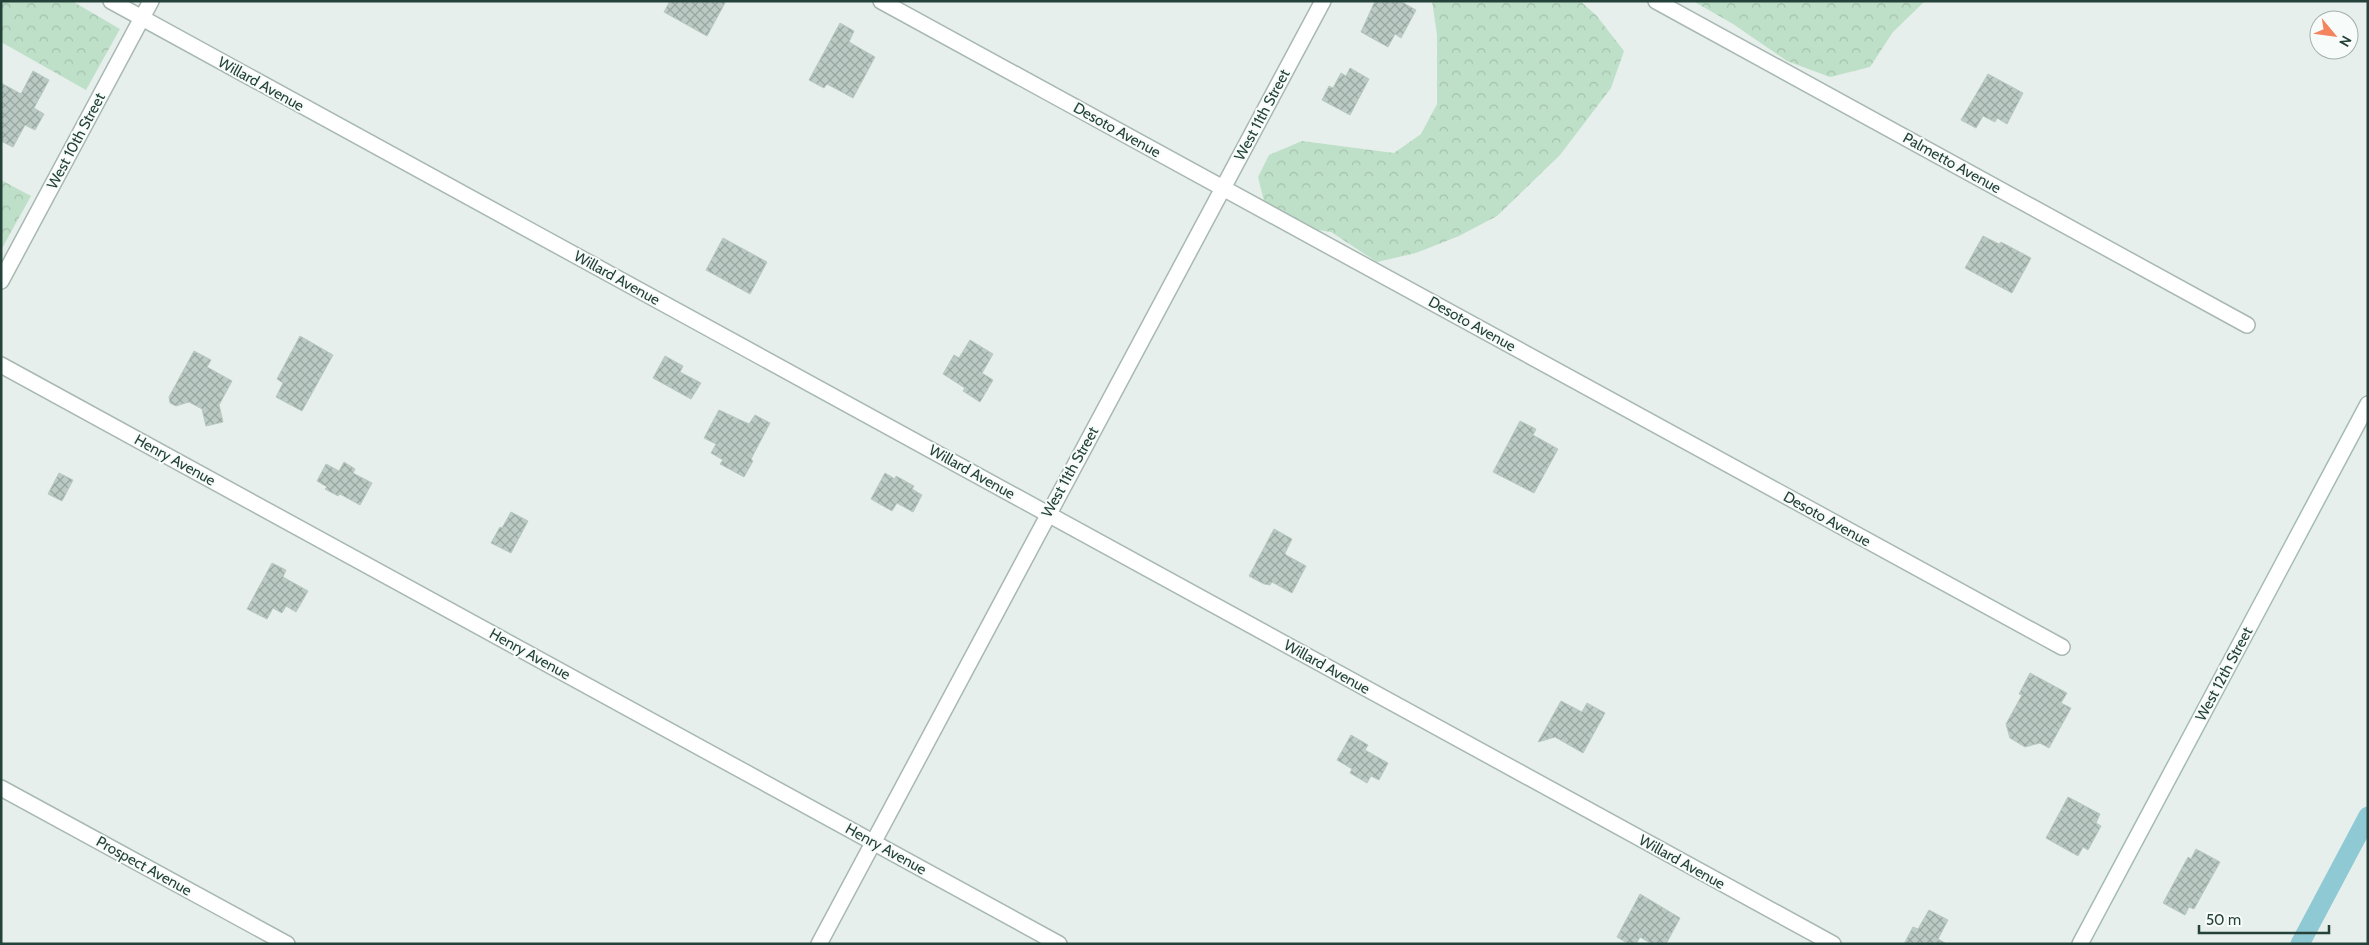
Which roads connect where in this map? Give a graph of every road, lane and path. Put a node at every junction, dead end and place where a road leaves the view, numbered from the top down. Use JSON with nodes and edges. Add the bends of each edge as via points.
{"nodes":[{"id":1,"x":111,"y":1,"type":"edge"},
{"id":2,"x":151,"y":1,"type":"edge"},
{"id":3,"x":881,"y":1,"type":"edge"},
{"id":4,"x":1323,"y":1,"type":"edge"},
{"id":5,"x":1656,"y":1,"type":"edge"},
{"id":6,"x":142,"y":19,"type":"junction"},
{"id":7,"x":1223,"y":188,"type":"junction"},
{"id":8,"x":1,"y":281,"type":"edge"},
{"id":9,"x":2247,"y":325,"type":"dead end"},
{"id":10,"x":1,"y":365,"type":"edge"},
{"id":11,"x":2368,"y":404,"type":"edge"},
{"id":12,"x":1047,"y":513,"type":"junction"},
{"id":13,"x":2062,"y":647,"type":"dead end"},
{"id":14,"x":1,"y":788,"type":"edge"},
{"id":15,"x":873,"y":842,"type":"junction"},
{"id":16,"x":287,"y":944,"type":"edge"},
{"id":17,"x":819,"y":944,"type":"edge"},
{"id":18,"x":1059,"y":944,"type":"edge"},
{"id":19,"x":1833,"y":944,"type":"edge"},
{"id":20,"x":2080,"y":944,"type":"edge"}],
"edges":[{"from":1,"to":6,"type":"street","name":"Willard Avenue"},
{"from":2,"to":6,"type":"street","name":"West 10th Street"},
{"from":3,"to":7,"type":"street","name":"Desoto Avenue"},
{"from":4,"to":7,"type":"street","name":"West 11th Street"},
{"from":5,"to":9,"type":"street","name":"Palmetto Avenue"},
{"from":6,"to":8,"type":"street","name":"West 10th Street"},
{"from":6,"to":12,"type":"street","name":"Willard Avenue"},
{"from":7,"to":12,"type":"street","name":"West 11th Street"},
{"from":7,"to":13,"type":"street","name":"Desoto Avenue"},
{"from":10,"to":15,"type":"street","name":"Henry Avenue"},
{"from":11,"to":20,"type":"street","name":"West 12th Street"},
{"from":12,"to":15,"type":"street","name":"West 11th Street"},
{"from":12,"to":19,"type":"street","name":"Willard Avenue"},
{"from":14,"to":16,"type":"street","name":"Prospect Avenue"},
{"from":15,"to":17,"type":"street","name":"West 11th Street"},
{"from":15,"to":18,"type":"street","name":"Henry Avenue"}]}
